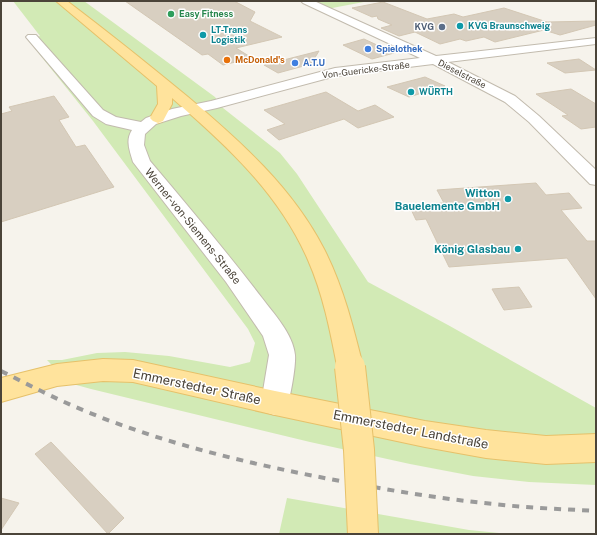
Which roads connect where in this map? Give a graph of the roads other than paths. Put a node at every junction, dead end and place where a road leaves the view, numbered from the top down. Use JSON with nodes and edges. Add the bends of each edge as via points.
{"nodes":[{"id":1,"x":62,"y":1,"type":"edge"},
{"id":2,"x":306,"y":1,"type":"edge"},
{"id":3,"x":32,"y":37,"type":"dead end"},
{"id":4,"x":596,"y":41,"type":"edge"},
{"id":5,"x":436,"y":61,"type":"junction"},
{"id":6,"x":164,"y":84,"type":"junction"},
{"id":7,"x":193,"y":109,"type":"junction"},
{"id":8,"x":150,"y":122,"type":"junction"},
{"id":9,"x":596,"y":180,"type":"edge"},
{"id":10,"x":1,"y":390,"type":"edge"},
{"id":11,"x":275,"y":403,"type":"junction"},
{"id":12,"x":596,"y":448,"type":"edge"},
{"id":13,"x":362,"y":534,"type":"edge"}],
"edges":[{"from":1,"to":6,"type":"main road"},
{"from":2,"to":5,"type":"street","name":"Dieselstraße"},
{"from":3,"to":8,"type":"street","via":[[59,58],[98,113],[106,119],[117,123]]},
{"from":4,"to":5,"type":"street","name":"Von-Guericke-Straße"},
{"from":5,"to":7,"type":"street","name":"Von-Guericke-Straße","via":[[327,74]]},
{"from":5,"to":9,"type":"street","name":"Dieselstraße","via":[[520,106]]},
{"from":6,"to":7,"type":"main road"},
{"from":6,"to":8,"type":"main road","via":[[165,104]]},
{"from":7,"to":8,"type":"street","name":"Von-Guericke-Straße"},
{"from":7,"to":13,"type":"main road","bridge":true,"via":[[258,167],[284,200],[314,248],[334,302],[350,366],[361,464]]},
{"from":8,"to":11,"type":"street","name":"Werner-von-Siemens-Straße","via":[[136,139],[142,162],[241,286],[278,341],[282,355]]},
{"from":10,"to":11,"type":"main road","name":"Emmerstedter Straße","via":[[57,375],[104,370],[133,371]]},
{"from":11,"to":12,"type":"main road","name":"Emmerstedter Landstraße","via":[[486,444],[546,450]]}]}
